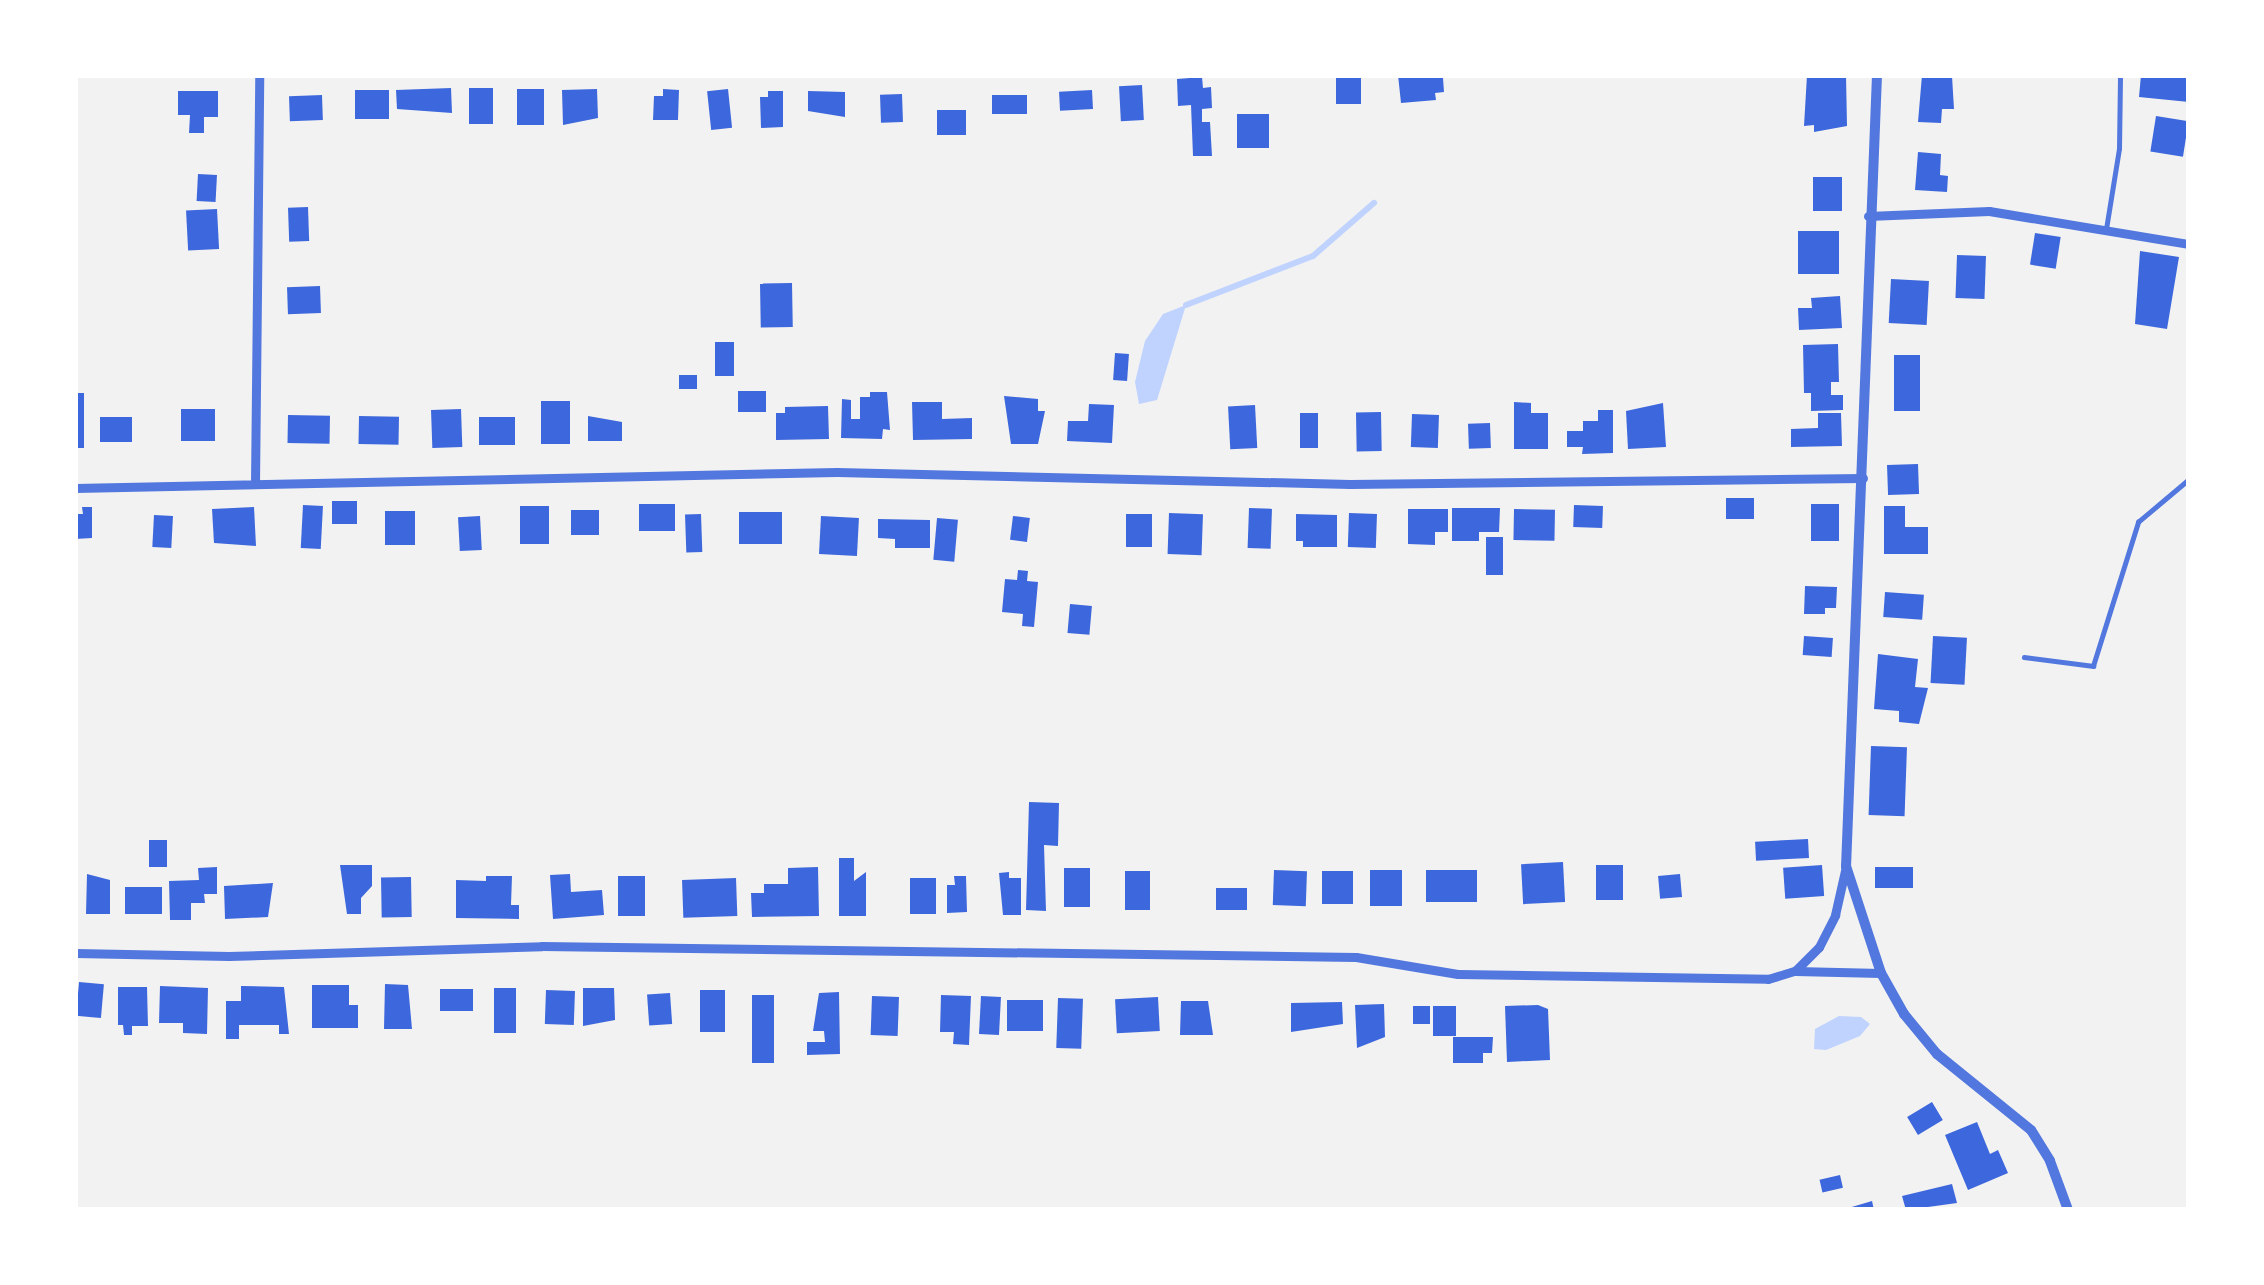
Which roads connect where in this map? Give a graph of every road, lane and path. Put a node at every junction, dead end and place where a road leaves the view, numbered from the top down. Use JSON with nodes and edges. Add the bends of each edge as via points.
{"nodes":[{"id":1,"x":259,"y":75,"type":"edge"},
{"id":2,"x":1877,"y":75,"type":"edge"},
{"id":3,"x":2120,"y":75,"type":"edge"},
{"id":4,"x":1868,"y":216,"type":"junction"},
{"id":5,"x":2106,"y":230,"type":"junction"},
{"id":6,"x":2189,"y":244,"type":"edge"},
{"id":7,"x":1865,"y":478,"type":"junction"},
{"id":8,"x":2189,"y":479,"type":"edge"},
{"id":9,"x":255,"y":484,"type":"junction"},
{"id":10,"x":75,"y":488,"type":"edge"},
{"id":11,"x":2024,"y":657,"type":"dead end"},
{"id":12,"x":1846,"y":866,"type":"junction"},
{"id":13,"x":75,"y":953,"type":"edge"},
{"id":14,"x":1795,"y":971,"type":"junction"},
{"id":15,"x":1881,"y":973,"type":"junction"},
{"id":16,"x":2068,"y":1210,"type":"edge"}],
"edges":[{"from":1,"to":9,"type":"street"},
{"from":2,"to":4,"type":"street"},
{"from":3,"to":5,"type":"lane"},
{"from":4,"to":5,"type":"street","via":[[1989,211]]},
{"from":4,"to":7,"type":"street"},
{"from":5,"to":6,"type":"street"},
{"from":7,"to":9,"type":"street","via":[[1351,484],[836,472]]},
{"from":7,"to":12,"type":"street"},
{"from":8,"to":11,"type":"lane","via":[[2138,522],[2093,666]]},
{"from":9,"to":10,"type":"street"},
{"from":12,"to":14,"type":"street","via":[[1835,915]]},
{"from":12,"to":15,"type":"street"},
{"from":13,"to":14,"type":"street","via":[[542,946],[1356,957],[1458,974],[1768,979]]},
{"from":14,"to":15,"type":"street"},
{"from":15,"to":16,"type":"street","via":[[1937,1054],[2031,1130]]}]}
